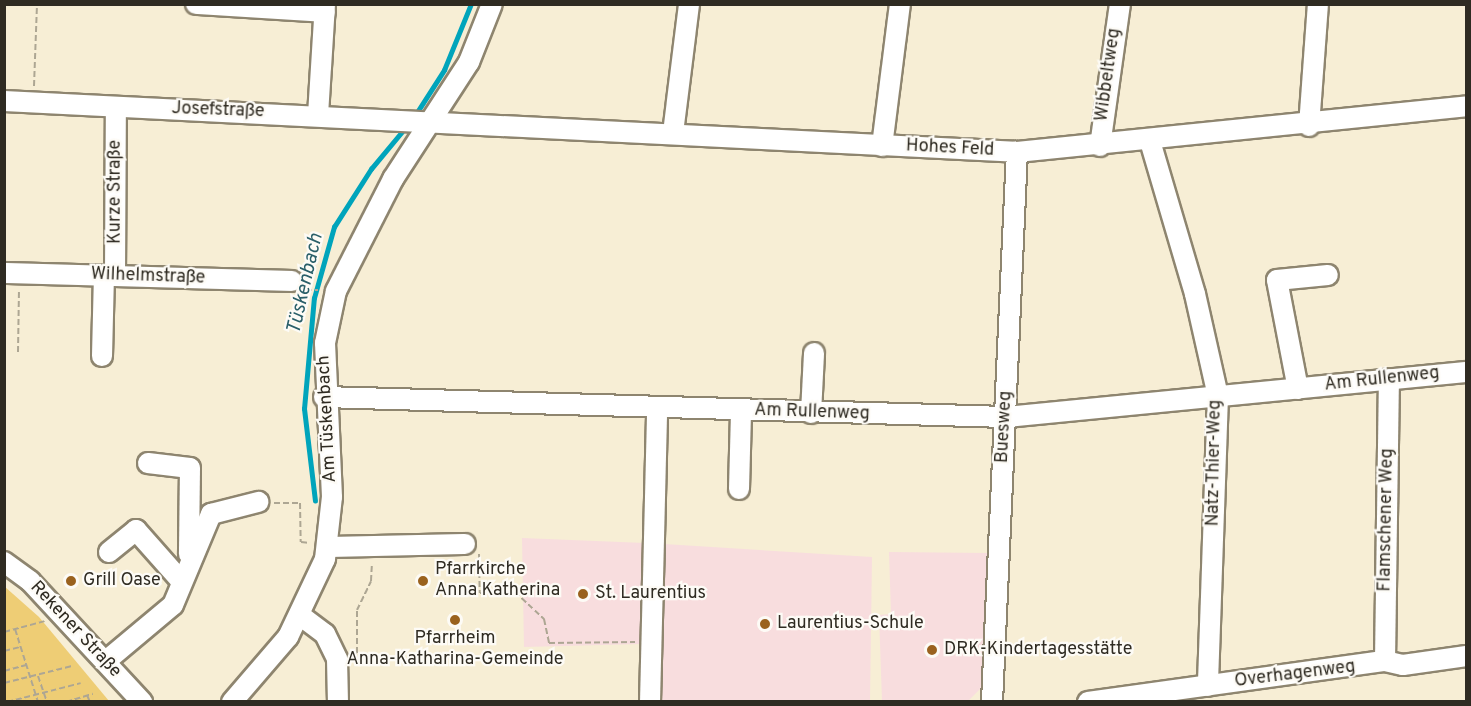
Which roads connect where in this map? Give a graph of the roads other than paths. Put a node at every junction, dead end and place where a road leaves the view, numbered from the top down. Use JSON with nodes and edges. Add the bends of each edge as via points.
{"nodes":[{"id":1,"x":196,"y":4,"type":"edge"},
{"id":2,"x":492,"y":4,"type":"edge"},
{"id":3,"x":689,"y":4,"type":"edge"},
{"id":4,"x":900,"y":4,"type":"edge"},
{"id":5,"x":1120,"y":4,"type":"edge"},
{"id":6,"x":1318,"y":4,"type":"edge"},
{"id":7,"x":325,"y":8,"type":"edge"},
{"id":8,"x":4,"y":101,"type":"edge"},
{"id":9,"x":1467,"y":106,"type":"edge"},
{"id":10,"x":116,"y":108,"type":"junction"},
{"id":11,"x":318,"y":115,"type":"junction"},
{"id":12,"x":428,"y":121,"type":"junction"},
{"id":13,"x":1309,"y":126,"type":"junction"},
{"id":14,"x":673,"y":133,"type":"junction"},
{"id":15,"x":1150,"y":141,"type":"junction"},
{"id":16,"x":882,"y":146,"type":"junction"},
{"id":17,"x":1100,"y":146,"type":"junction"},
{"id":18,"x":1017,"y":152,"type":"junction"},
{"id":19,"x":12,"y":273,"type":"edge"},
{"id":20,"x":1328,"y":275,"type":"dead end"},
{"id":21,"x":110,"y":276,"type":"junction"},
{"id":22,"x":296,"y":285,"type":"road end"},
{"id":23,"x":814,"y":353,"type":"dead end"},
{"id":24,"x":102,"y":356,"type":"dead end"},
{"id":25,"x":1467,"y":372,"type":"edge"},
{"id":26,"x":1389,"y":379,"type":"junction"},
{"id":27,"x":1298,"y":389,"type":"junction"},
{"id":28,"x":1218,"y":396,"type":"junction"},
{"id":29,"x":324,"y":397,"type":"junction"},
{"id":30,"x":657,"y":408,"type":"junction"},
{"id":31,"x":741,"y":410,"type":"junction"},
{"id":32,"x":811,"y":413,"type":"junction"},
{"id":33,"x":1006,"y":417,"type":"junction"},
{"id":34,"x":148,"y":463,"type":"dead end"},
{"id":35,"x":739,"y":489,"type":"dead end"},
{"id":36,"x":258,"y":502,"type":"road end"},
{"id":37,"x":465,"y":544,"type":"road end"},
{"id":38,"x":328,"y":547,"type":"junction"},
{"id":39,"x":109,"y":552,"type":"dead end"},
{"id":40,"x":190,"y":560,"type":"junction"},
{"id":41,"x":4,"y":562,"type":"edge"},
{"id":42,"x":182,"y":582,"type":"junction"},
{"id":43,"x":300,"y":616,"type":"junction"},
{"id":44,"x":1467,"y":656,"type":"edge"},
{"id":45,"x":106,"y":661,"type":"junction"},
{"id":46,"x":1385,"y":661,"type":"junction"},
{"id":47,"x":1208,"y":686,"type":"junction"},
{"id":48,"x":142,"y":702,"type":"edge"},
{"id":49,"x":232,"y":702,"type":"edge"},
{"id":50,"x":338,"y":702,"type":"edge"},
{"id":51,"x":650,"y":702,"type":"edge"},
{"id":52,"x":992,"y":702,"type":"edge"},
{"id":53,"x":1088,"y":702,"type":"edge"}],
"edges":[{"from":1,"to":7,"type":"street"},
{"from":2,"to":12,"type":"street","name":"Am Tüskenbach","via":[[469,62]]},
{"from":3,"to":14,"type":"street"},
{"from":4,"to":16,"type":"street"},
{"from":5,"to":17,"type":"street","name":"Wibbeltweg"},
{"from":6,"to":13,"type":"street"},
{"from":7,"to":11,"type":"street"},
{"from":8,"to":10,"type":"street","name":"Josefstraße"},
{"from":9,"to":13,"type":"street","name":"Hohes Feld"},
{"from":10,"to":11,"type":"street","name":"Josefstraße"},
{"from":10,"to":21,"type":"street","name":"Kurze Straße"},
{"from":11,"to":12,"type":"street","name":"Josefstraße"},
{"from":12,"to":14,"type":"street","name":"Hohes Feld"},
{"from":12,"to":29,"type":"street","name":"Am Tüskenbach","via":[[355,245],[336,291],[325,343]]},
{"from":13,"to":15,"type":"street","name":"Hohes Feld"},
{"from":14,"to":16,"type":"street","name":"Hohes Feld"},
{"from":15,"to":17,"type":"street","name":"Hohes Feld"},
{"from":15,"to":28,"type":"street","name":"Natz-Thier-Weg","via":[[1195,294]]},
{"from":16,"to":18,"type":"street","name":"Hohes Feld"},
{"from":17,"to":18,"type":"street","name":"Hohes Feld"},
{"from":18,"to":33,"type":"street","name":"Buesweg"},
{"from":19,"to":21,"type":"street","name":"Wilhelmstraße"},
{"from":20,"to":27,"type":"street","name":"Am Rullenweg","via":[[1277,280]]},
{"from":21,"to":22,"type":"street","name":"Wilhelmstraße"},
{"from":21,"to":24,"type":"street","name":"Kurze Straße"},
{"from":23,"to":32,"type":"street"},
{"from":25,"to":26,"type":"street","name":"Am Rullenweg"},
{"from":26,"to":27,"type":"street","name":"Am Rullenweg"},
{"from":26,"to":46,"type":"street","name":"Flamschener Weg"},
{"from":27,"to":28,"type":"street","name":"Am Rullenweg"},
{"from":28,"to":33,"type":"street","name":"Am Rullenweg"},
{"from":28,"to":47,"type":"street","name":"Natz-Thier-Weg"},
{"from":29,"to":30,"type":"street","name":"Am Rullenweg"},
{"from":29,"to":38,"type":"street","name":"Am Tüskenbach","via":[[332,497]]},
{"from":30,"to":31,"type":"street","name":"Am Rullenweg"},
{"from":30,"to":51,"type":"street","via":[[648,642]]},
{"from":31,"to":32,"type":"street","name":"Am Rullenweg"},
{"from":31,"to":35,"type":"street"},
{"from":32,"to":33,"type":"street","name":"Am Rullenweg"},
{"from":33,"to":52,"type":"street","name":"Buesweg"},
{"from":34,"to":40,"type":"street","via":[[190,468]]},
{"from":36,"to":40,"type":"street","via":[[211,514]]},
{"from":37,"to":38,"type":"street"},
{"from":38,"to":43,"type":"street","name":"Am Tüskenbach"},
{"from":39,"to":42,"type":"street","via":[[136,530]]},
{"from":40,"to":42,"type":"street"},
{"from":41,"to":45,"type":"street","name":"Rekener Straße","via":[[30,581]]},
{"from":42,"to":45,"type":"street","via":[[173,605]]},
{"from":43,"to":49,"type":"street","name":"Am Tüskenbach"},
{"from":43,"to":50,"type":"street","via":[[325,634],[337,659]]},
{"from":44,"to":46,"type":"street","name":"Overhagenweg","via":[[1403,665]]},
{"from":45,"to":48,"type":"street","name":"Rekener Straße"},
{"from":46,"to":47,"type":"street","name":"Overhagenweg"},
{"from":47,"to":53,"type":"street","name":"Overhagenweg"}]}
